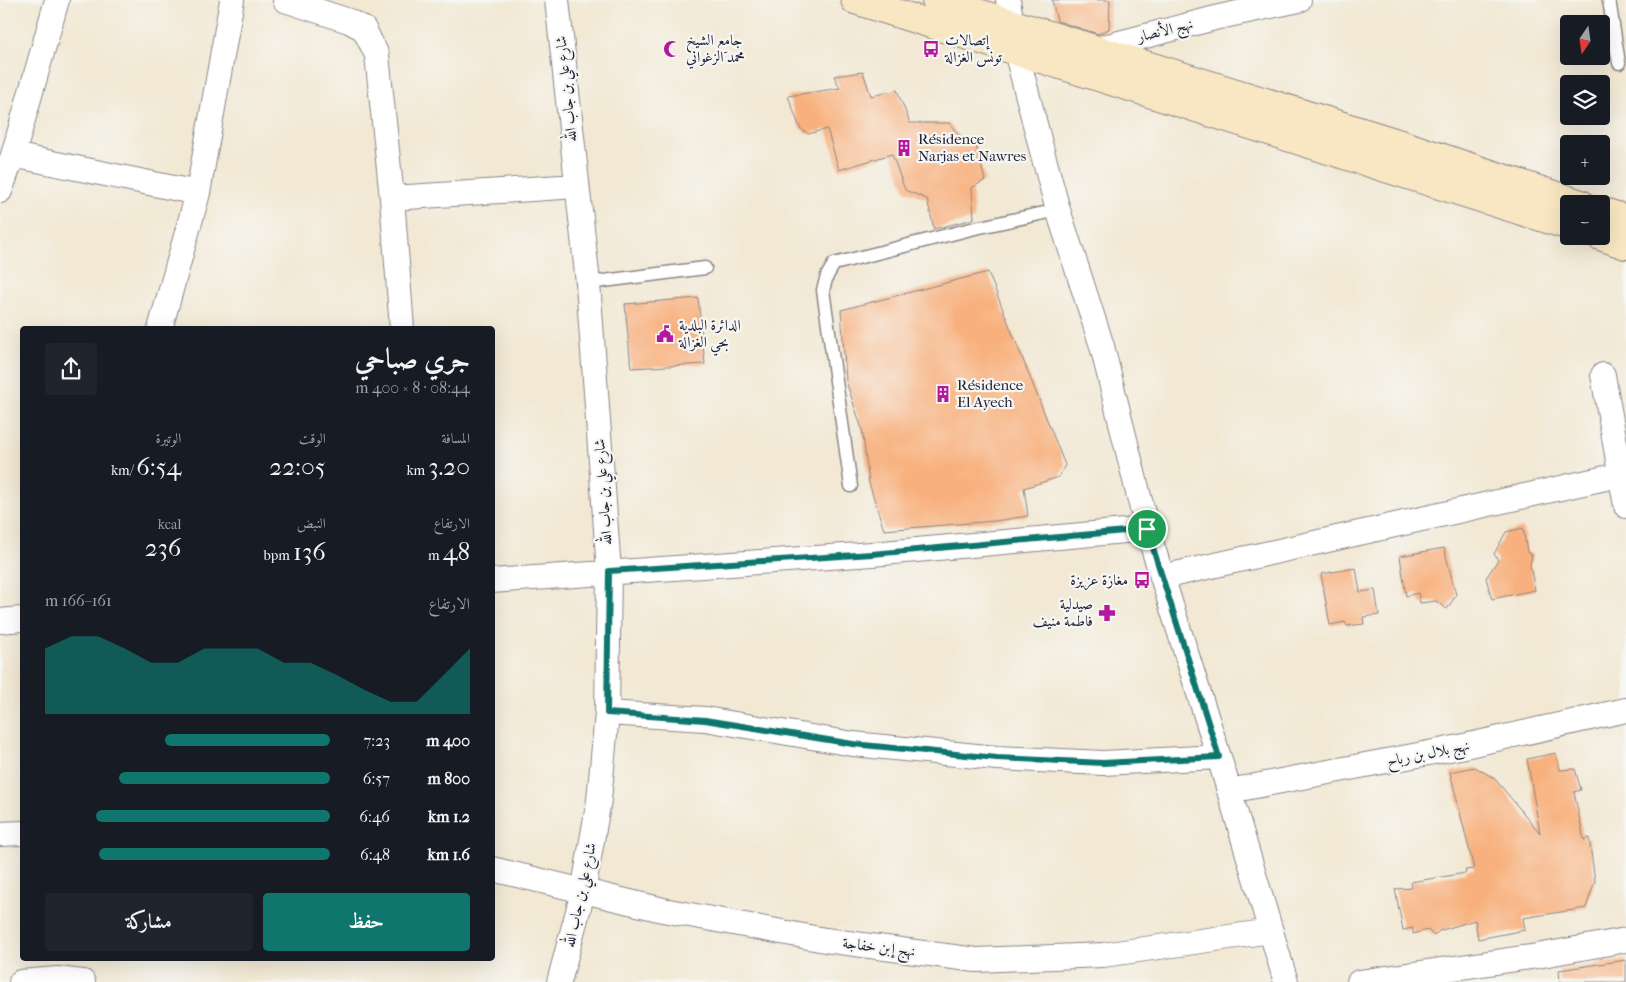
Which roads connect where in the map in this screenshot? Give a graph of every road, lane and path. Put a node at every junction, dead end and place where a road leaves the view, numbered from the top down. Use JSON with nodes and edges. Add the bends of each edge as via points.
{"nodes":[{"id":1,"x":58,"y":0,"type":"edge"},
{"id":2,"x":232,"y":0,"type":"edge"},
{"id":3,"x":285,"y":0,"type":"edge"},
{"id":4,"x":557,"y":0,"type":"edge"},
{"id":5,"x":856,"y":0,"type":"edge"},
{"id":6,"x":936,"y":0,"type":"edge"},
{"id":7,"x":1299,"y":0,"type":"edge"},
{"id":8,"x":1609,"y":0,"type":"edge"},
{"id":9,"x":1217,"y":8,"type":"edge"},
{"id":10,"x":1013,"y":25,"type":"edge"},
{"id":11,"x":1091,"y":49,"type":"junction"},
{"id":12,"x":1619,"y":63,"type":"dead end"},
{"id":13,"x":1066,"y":65,"type":"junction"},
{"id":14,"x":13,"y":155,"type":"junction"},
{"id":15,"x":577,"y":186,"type":"junction"},
{"id":16,"x":0,"y":191,"type":"edge"},
{"id":17,"x":198,"y":193,"type":"junction"},
{"id":18,"x":1560,"y":197,"type":"edge"},
{"id":19,"x":392,"y":198,"type":"junction"},
{"id":20,"x":1058,"y":210,"type":"junction"},
{"id":21,"x":1610,"y":214,"type":"edge"},
{"id":22,"x":1626,"y":219,"type":"edge"},
{"id":23,"x":1560,"y":223,"type":"edge"},
{"id":24,"x":1610,"y":239,"type":"edge"},
{"id":25,"x":1626,"y":245,"type":"edge"},
{"id":26,"x":706,"y":268,"type":"dead end"},
{"id":27,"x":588,"y":283,"type":"junction"},
{"id":28,"x":161,"y":326,"type":"edge"},
{"id":29,"x":402,"y":326,"type":"edge"},
{"id":30,"x":1603,"y":375,"type":"dead end"},
{"id":31,"x":1619,"y":475,"type":"junction"},
{"id":32,"x":851,"y":486,"type":"dead end"},
{"id":33,"x":1626,"y":506,"type":"edge"},
{"id":34,"x":1147,"y":529,"type":"junction"},
{"id":35,"x":609,"y":571,"type":"junction"},
{"id":36,"x":1162,"y":578,"type":"junction"},
{"id":37,"x":495,"y":581,"type":"edge"},
{"id":38,"x":20,"y":619,"type":"edge"},
{"id":39,"x":0,"y":621,"type":"edge"},
{"id":40,"x":1626,"y":710,"type":"edge"},
{"id":41,"x":607,"y":713,"type":"junction"},
{"id":42,"x":1219,"y":757,"type":"junction"},
{"id":43,"x":1229,"y":791,"type":"junction"},
{"id":44,"x":20,"y":833,"type":"edge"},
{"id":45,"x":0,"y":834,"type":"edge"},
{"id":46,"x":495,"y":870,"type":"edge"},
{"id":47,"x":583,"y":892,"type":"junction"},
{"id":48,"x":1271,"y":930,"type":"junction"},
{"id":49,"x":1626,"y":940,"type":"edge"},
{"id":50,"x":21,"y":982,"type":"edge"},
{"id":51,"x":83,"y":982,"type":"edge"},
{"id":52,"x":559,"y":982,"type":"edge"},
{"id":53,"x":1286,"y":982,"type":"edge"},
{"id":54,"x":1359,"y":982,"type":"edge"}],
"edges":[{"from":1,"to":14,"type":"street"},
{"from":2,"to":17,"type":"street"},
{"from":3,"to":19,"type":"street","via":[[349,21],[364,29],[371,41],[376,55]]},
{"from":4,"to":15,"type":"street","name":"شارع علي بن جاب الله"},
{"from":5,"to":10,"type":"street"},
{"from":6,"to":10,"type":"street"},
{"from":7,"to":9,"type":"street","name":"نهج الأنصار"},
{"from":8,"to":12,"type":"lane"},
{"from":9,"to":11,"type":"street","name":"نهج الأنصار"},
{"from":10,"to":11,"type":"street"},
{"from":10,"to":13,"type":"street"},
{"from":10,"to":20,"type":"street"},
{"from":11,"to":13,"type":"street","name":"نهج الأنصار"},
{"from":11,"to":18,"type":"street","via":[[1401,144]]},
{"from":13,"to":23,"type":"street"},
{"from":14,"to":16,"type":"street"},
{"from":14,"to":17,"type":"street"},
{"from":15,"to":19,"type":"street"},
{"from":15,"to":27,"type":"street","name":"شارع علي بن جاب الله"},
{"from":17,"to":28,"type":"street"},
{"from":19,"to":29,"type":"street"},
{"from":20,"to":32,"type":"lane","via":[[834,264],[823,290]]},
{"from":20,"to":34,"type":"street","via":[[1102,346]]},
{"from":21,"to":22,"type":"street"},
{"from":24,"to":25,"type":"street"},
{"from":26,"to":27,"type":"lane"},
{"from":27,"to":35,"type":"street","name":"شارع علي بن جاب الله"},
{"from":30,"to":31,"type":"street"},
{"from":31,"to":33,"type":"street"},
{"from":31,"to":36,"type":"street"},
{"from":34,"to":35,"type":"street","via":[[872,554]]},
{"from":34,"to":36,"type":"street"},
{"from":35,"to":37,"type":"street"},
{"from":35,"to":41,"type":"street","name":"شارع علي بن جاب الله"},
{"from":36,"to":42,"type":"street"},
{"from":38,"to":39,"type":"street"},
{"from":40,"to":43,"type":"street","name":"نهج بلال بن رباح","via":[[1460,747]]},
{"from":41,"to":42,"type":"street","via":[[705,720],[853,744],[997,758],[1103,763]]},
{"from":41,"to":47,"type":"street","name":"شارع علي بن جاب الله","via":[[598,800]]},
{"from":42,"to":43,"type":"street"},
{"from":43,"to":48,"type":"street"},
{"from":44,"to":45,"type":"street"},
{"from":46,"to":47,"type":"street","name":"نهج إبن خفاجة"},
{"from":47,"to":48,"type":"street","name":"نهج إبن خفاجة","via":[[825,940],[976,960],[1103,955]]},
{"from":47,"to":52,"type":"street","name":"شارع علي بن جاب الله"},
{"from":48,"to":53,"type":"street"},
{"from":49,"to":54,"type":"street"},
{"from":50,"to":51,"type":"street","via":[[57,979]]}]}
